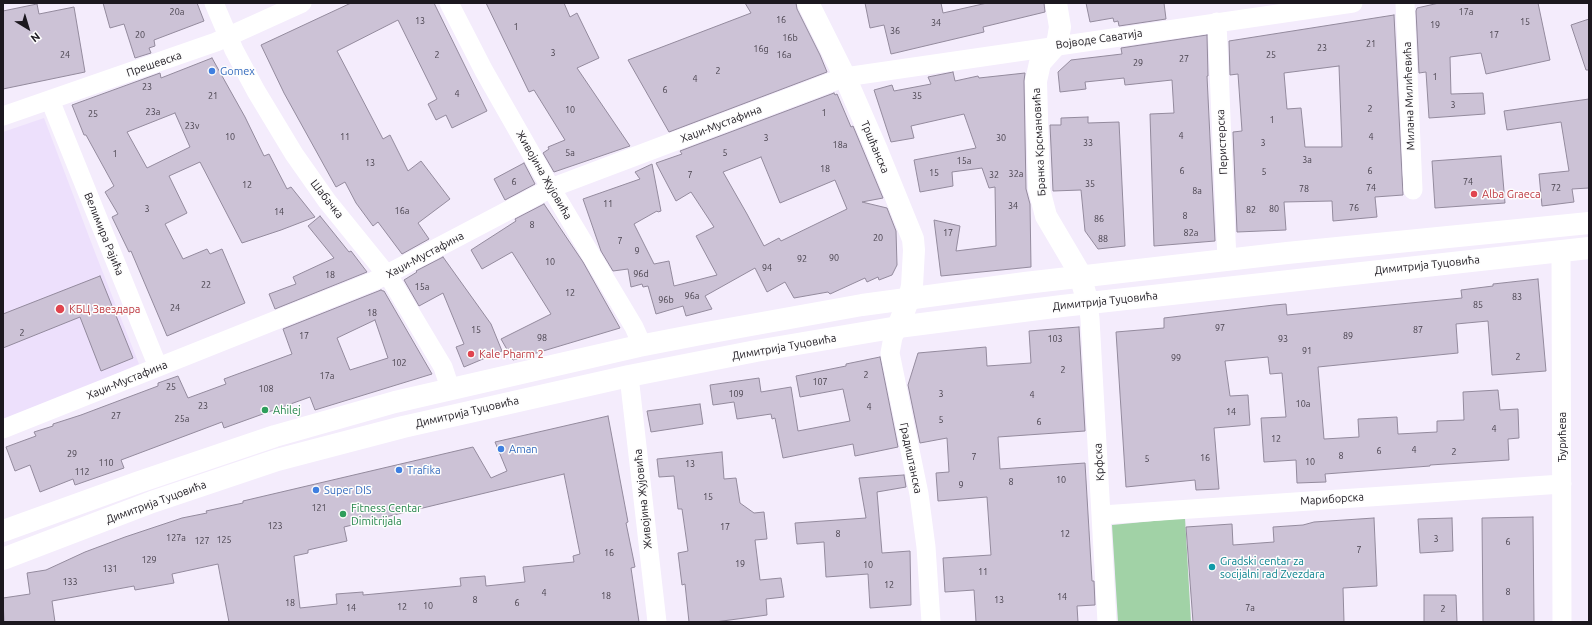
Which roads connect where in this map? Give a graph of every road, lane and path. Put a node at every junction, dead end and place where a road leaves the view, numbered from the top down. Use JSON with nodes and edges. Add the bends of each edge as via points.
{"nodes":[{"id":1,"x":214,"y":3,"type":"edge"},
{"id":2,"x":302,"y":3,"type":"edge"},
{"id":3,"x":449,"y":3,"type":"edge"},
{"id":4,"x":808,"y":3,"type":"edge"},
{"id":5,"x":1056,"y":3,"type":"edge"},
{"id":6,"x":1353,"y":3,"type":"edge"},
{"id":7,"x":1405,"y":3,"type":"edge"},
{"id":8,"x":1217,"y":22,"type":"junction"},
{"id":9,"x":228,"y":37,"type":"junction"},
{"id":10,"x":1056,"y":45,"type":"junction"},
{"id":11,"x":845,"y":77,"type":"junction"},
{"id":12,"x":50,"y":100,"type":"junction"},
{"id":13,"x":3,"y":116,"type":"edge"},
{"id":14,"x":551,"y":188,"type":"junction"},
{"id":15,"x":1413,"y":190,"type":"dead end"},
{"id":16,"x":1589,"y":223,"type":"edge"},
{"id":17,"x":1589,"y":248,"type":"edge"},
{"id":18,"x":1561,"y":251,"type":"junction"},
{"id":19,"x":1227,"y":261,"type":"junction"},
{"id":20,"x":388,"y":275,"type":"junction"},
{"id":21,"x":1081,"y":276,"type":"junction"},
{"id":22,"x":909,"y":298,"type":"junction"},
{"id":23,"x":1088,"y":303,"type":"junction"},
{"id":24,"x":898,"y":327,"type":"junction"},
{"id":25,"x":639,"y":346,"type":"junction"},
{"id":26,"x":158,"y":367,"type":"junction"},
{"id":27,"x":629,"y":376,"type":"junction"},
{"id":28,"x":450,"y":388,"type":"junction"},
{"id":29,"x":3,"y":429,"type":"edge"},
{"id":30,"x":1562,"y":484,"type":"junction"},
{"id":31,"x":1102,"y":515,"type":"junction"},
{"id":32,"x":3,"y":531,"type":"edge"},
{"id":33,"x":3,"y":559,"type":"edge"},
{"id":34,"x":657,"y":622,"type":"edge"},
{"id":35,"x":931,"y":622,"type":"edge"},
{"id":36,"x":1106,"y":622,"type":"edge"},
{"id":37,"x":1562,"y":622,"type":"edge"}],
"edges":[{"from":1,"to":9,"type":"street","name":"Шабачка"},
{"from":2,"to":9,"type":"street","name":"Прешевска"},
{"from":3,"to":14,"type":"street","name":"Живојина Жујовића","via":[[484,72]]},
{"from":4,"to":11,"type":"main road","name":"Тршћанска"},
{"from":5,"to":10,"type":"main road","via":[[1060,27]]},
{"from":6,"to":8,"type":"street","name":"Војводе Саватија"},
{"from":7,"to":15,"type":"street","name":"Милана Милићевића"},
{"from":8,"to":10,"type":"street","name":"Војводе Саватија"},
{"from":8,"to":19,"type":"street","name":"Перистерска"},
{"from":9,"to":12,"type":"street","name":"Прешевска"},
{"from":9,"to":20,"type":"street","name":"Шабачка","via":[[297,160]]},
{"from":10,"to":11,"type":"street","name":"Војводе Саватија"},
{"from":10,"to":21,"type":"main road","name":"Бранка Крсмановића","via":[[1040,63],[1036,81],[1039,189],[1046,216]]},
{"from":11,"to":14,"type":"street","name":"Хаџи-Мустафина"},
{"from":11,"to":22,"type":"main road","name":"Тршћанска","via":[[913,239],[914,273]]},
{"from":12,"to":13,"type":"street","name":"Прешевска"},
{"from":12,"to":26,"type":"street","name":"Велимира Рајића"},
{"from":14,"to":20,"type":"street","name":"Хаџи-Мустафина"},
{"from":14,"to":25,"type":"street","name":"Живојина Жујовића","via":[[634,327]]},
{"from":16,"to":19,"type":"main road","name":"Димитрија Туцовића"},
{"from":17,"to":18,"type":"main road","name":"Димитрија Туцовића"},
{"from":18,"to":23,"type":"main road","name":"Димитрија Туцовића"},
{"from":18,"to":30,"type":"street","name":"Ђурићева"},
{"from":19,"to":21,"type":"main road","name":"Димитрија Туцовића"},
{"from":20,"to":26,"type":"street","name":"Хаџи-Мустафина"},
{"from":20,"to":28,"type":"street","name":"Шабачка","via":[[443,367]]},
{"from":21,"to":22,"type":"main road","name":"Димитрија Туцовића"},
{"from":21,"to":23,"type":"main road","name":"Бранка Крсмановића"},
{"from":22,"to":24,"type":"main road","name":"Градиштанска"},
{"from":22,"to":25,"type":"main road","name":"Димитрија Туцовића"},
{"from":23,"to":24,"type":"main road","name":"Димитрија Туцовића"},
{"from":23,"to":31,"type":"street","name":"Крфска"},
{"from":24,"to":27,"type":"main road","name":"Димитрија Туцовића"},
{"from":24,"to":35,"type":"street","name":"Градиштанска","via":[[890,353],[919,494],[926,547]]},
{"from":25,"to":28,"type":"main road","name":"Димитрија Туцовића"},
{"from":26,"to":29,"type":"street","name":"Хаџи-Мустафина"},
{"from":27,"to":33,"type":"main road","name":"Димитрија Туцовића","via":[[403,426],[277,460],[152,502]]},
{"from":27,"to":34,"type":"street","name":"Живојина Жујовића"},
{"from":28,"to":32,"type":"main road","name":"Димитрија Туцовића","via":[[275,436]]},
{"from":30,"to":31,"type":"street","name":"Мариборска"},
{"from":30,"to":37,"type":"street","name":"Ђурићева"},
{"from":31,"to":36,"type":"street","name":"Крфска"}]}
